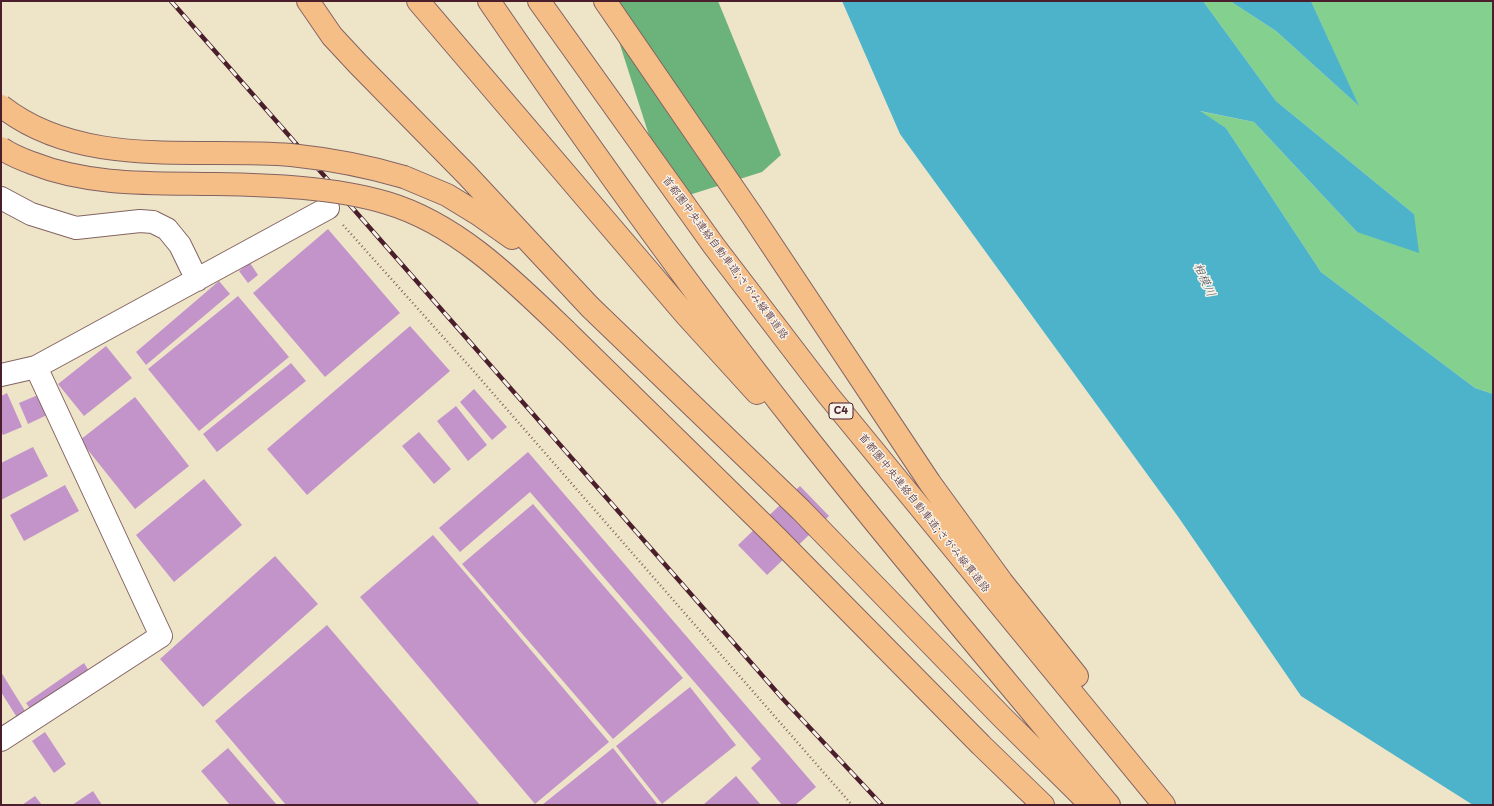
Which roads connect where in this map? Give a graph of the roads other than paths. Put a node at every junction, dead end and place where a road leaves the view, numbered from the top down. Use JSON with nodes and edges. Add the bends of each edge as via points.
{"nodes":[{"id":1,"x":308,"y":1,"type":"edge"},
{"id":2,"x":418,"y":1,"type":"edge"},
{"id":3,"x":489,"y":1,"type":"edge"},
{"id":4,"x":539,"y":1,"type":"edge"},
{"id":5,"x":604,"y":1,"type":"edge"},
{"id":6,"x":1,"y":106,"type":"edge"},
{"id":7,"x":1,"y":148,"type":"edge"},
{"id":8,"x":1,"y":198,"type":"edge"},
{"id":9,"x":328,"y":208,"type":"road end"},
{"id":10,"x":197,"y":280,"type":"junction"},
{"id":11,"x":590,"y":307,"type":"junction"},
{"id":12,"x":36,"y":367,"type":"junction"},
{"id":13,"x":1,"y":375,"type":"edge"},
{"id":14,"x":890,"y":541,"type":"junction"},
{"id":15,"x":1,"y":740,"type":"edge"},
{"id":16,"x":1042,"y":805,"type":"edge"},
{"id":17,"x":1091,"y":805,"type":"edge"},
{"id":18,"x":1109,"y":805,"type":"edge"},
{"id":19,"x":1164,"y":805,"type":"edge"},
{"id":20,"x":1180,"y":805,"type":"edge"}],
"edges":[{"from":1,"to":11,"type":"highway","via":[[332,36]]},
{"from":2,"to":14,"type":"highway","via":[[686,315]]},
{"from":3,"to":14,"type":"highway","via":[[567,115],[681,272],[797,425]]},
{"from":4,"to":19,"type":"highway","name":"首都圏中央連絡自動車道;さがみ縦貫道路","number":"C4","via":[[714,246],[828,395]]},
{"from":5,"to":20,"type":"highway","via":[[751,214],[930,483],[1002,582]]},
{"from":6,"to":11,"type":"highway","bridge":true,"via":[[43,131],[76,142],[107,148],[156,152],[290,155],[367,166],[404,177],[447,195],[505,232]]},
{"from":7,"to":16,"type":"highway","bridge":true,"via":[[10,155],[44,168],[86,178],[121,182],[280,187],[350,194],[388,203],[451,233],[515,282],[561,326],[775,536]]},
{"from":8,"to":10,"type":"street","via":[[31,214],[76,228],[153,222],[167,229],[180,245]]},
{"from":9,"to":10,"type":"street"},
{"from":10,"to":12,"type":"street"},
{"from":11,"to":17,"type":"highway","via":[[801,510],[1002,718]]},
{"from":12,"to":13,"type":"street"},
{"from":12,"to":15,"type":"street","via":[[161,636]]},
{"from":14,"to":18,"type":"highway"}]}
